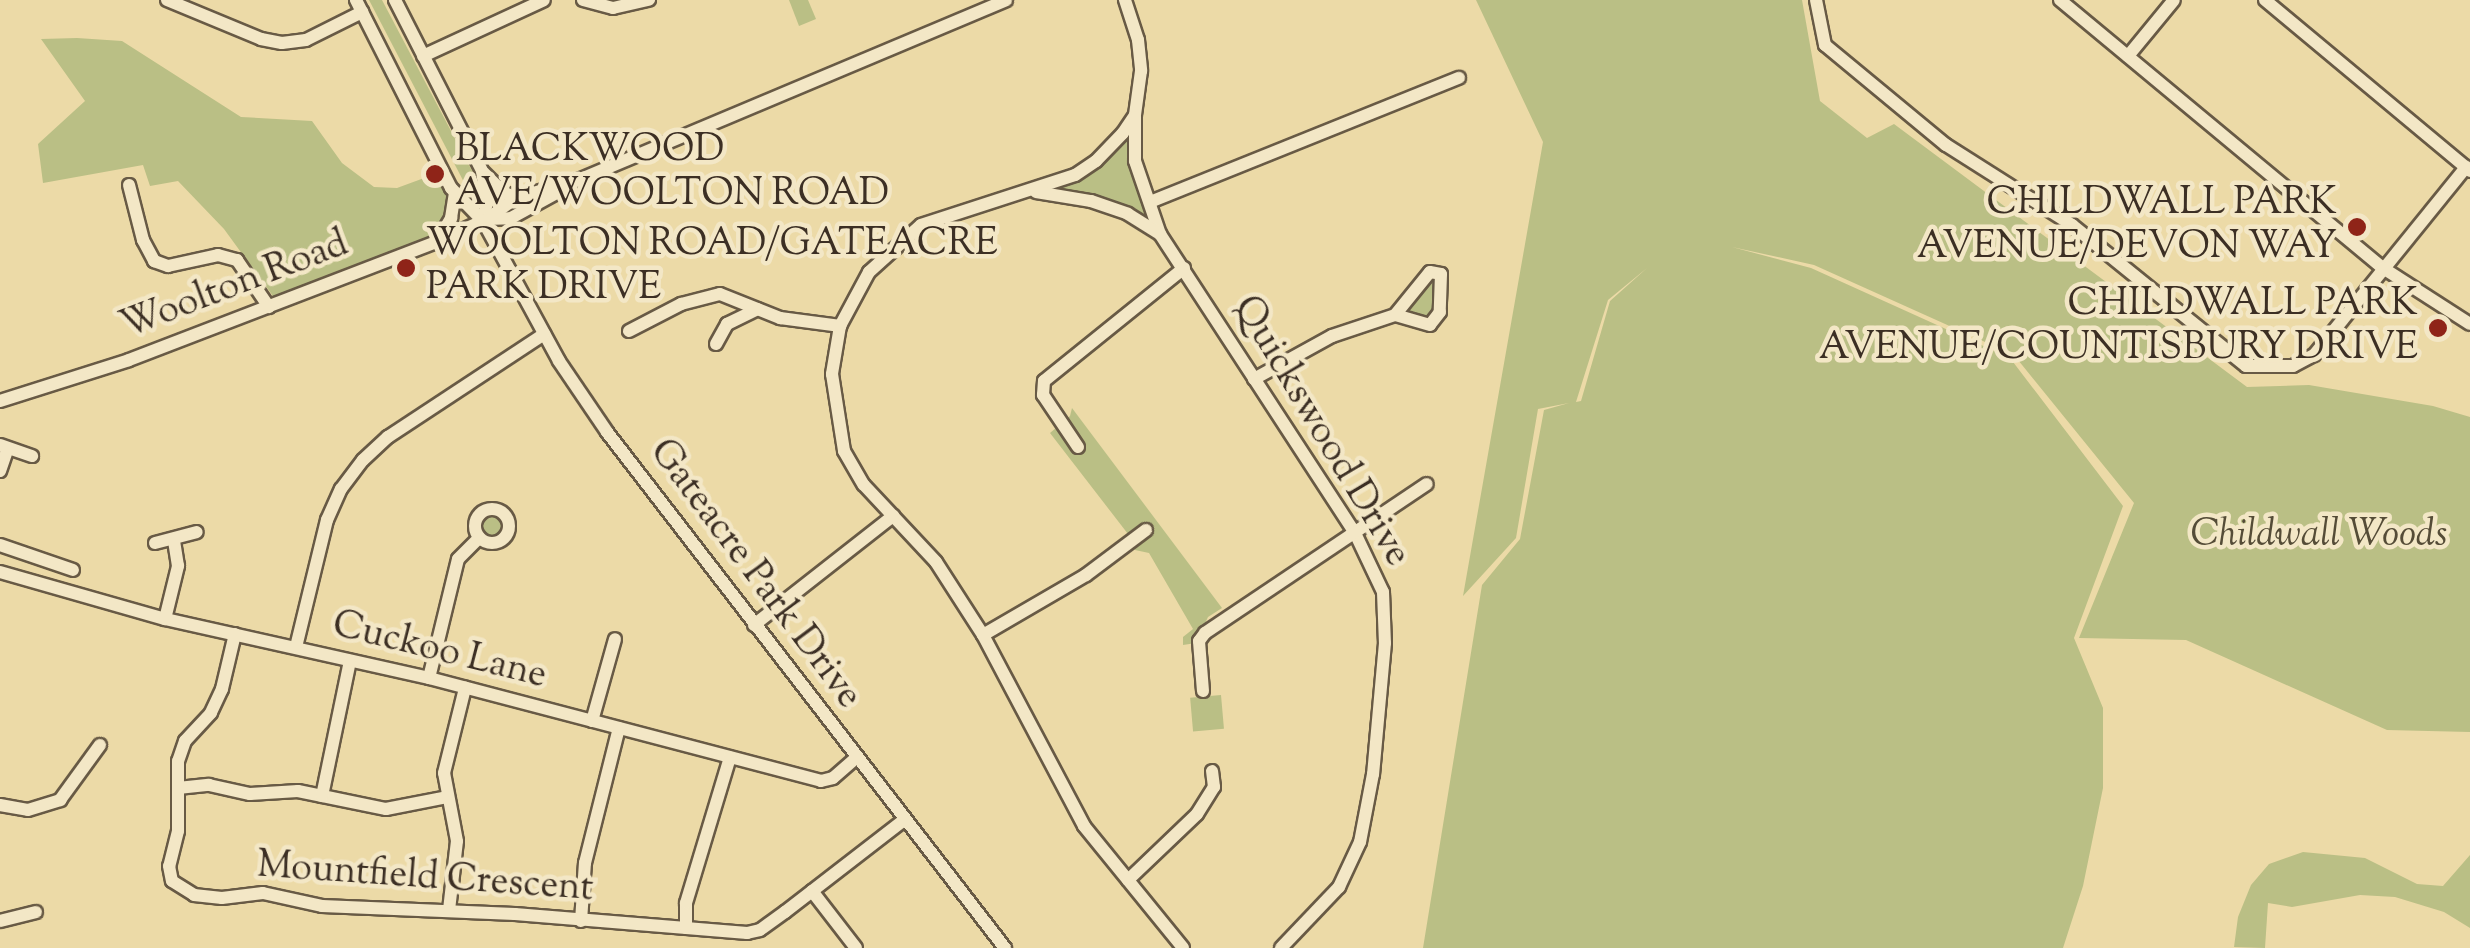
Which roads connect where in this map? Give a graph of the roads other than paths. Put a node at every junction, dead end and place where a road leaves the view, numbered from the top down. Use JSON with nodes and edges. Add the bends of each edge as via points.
{"nodes":[{"id":1,"x":166,"y":0,"type":"edge"},
{"id":2,"x":396,"y":0,"type":"edge"},
{"id":3,"x":544,"y":0,"type":"edge"},
{"id":4,"x":583,"y":0,"type":"edge"},
{"id":5,"x":649,"y":0,"type":"edge"},
{"id":6,"x":1006,"y":0,"type":"edge"},
{"id":7,"x":1124,"y":0,"type":"edge"},
{"id":8,"x":1816,"y":0,"type":"edge"},
{"id":9,"x":2060,"y":0,"type":"edge"},
{"id":10,"x":2174,"y":0,"type":"edge"},
{"id":11,"x":2265,"y":0,"type":"edge"},
{"id":12,"x":985,"y":4,"type":"edge"},
{"id":13,"x":359,"y":6,"type":"edge"},
{"id":14,"x":422,"y":56,"type":"junction"},
{"id":15,"x":2128,"y":56,"type":"junction"},
{"id":16,"x":1459,"y":78,"type":"dead end"},
{"id":17,"x":1135,"y":115,"type":"junction"},
{"id":18,"x":2468,"y":169,"type":"edge"},
{"id":19,"x":482,"y":172,"type":"junction"},
{"id":20,"x":582,"y":179,"type":"junction"},
{"id":21,"x":129,"y":185,"type":"dead end"},
{"id":22,"x":1031,"y":191,"type":"junction"},
{"id":23,"x":455,"y":194,"type":"junction"},
{"id":24,"x":516,"y":198,"type":"junction"},
{"id":25,"x":1150,"y":202,"type":"junction"},
{"id":26,"x":485,"y":220,"type":"junction"},
{"id":27,"x":1160,"y":234,"type":"junction"},
{"id":28,"x":436,"y":242,"type":"junction"},
{"id":29,"x":1184,"y":268,"type":"junction"},
{"id":30,"x":2383,"y":268,"type":"junction"},
{"id":31,"x":269,"y":307,"type":"junction"},
{"id":32,"x":758,"y":309,"type":"junction"},
{"id":33,"x":1395,"y":315,"type":"junction"},
{"id":34,"x":2470,"y":324,"type":"edge"},
{"id":35,"x":840,"y":326,"type":"junction"},
{"id":36,"x":630,"y":332,"type":"dead end"},
{"id":37,"x":544,"y":334,"type":"junction"},
{"id":38,"x":716,"y":344,"type":"dead end"},
{"id":39,"x":1254,"y":380,"type":"junction"},
{"id":40,"x":0,"y":401,"type":"edge"},
{"id":41,"x":4,"y":447,"type":"edge"},
{"id":42,"x":1078,"y":447,"type":"dead end"},
{"id":43,"x":32,"y":456,"type":"dead end"},
{"id":44,"x":0,"y":471,"type":"edge"},
{"id":45,"x":1426,"y":484,"type":"dead end"},
{"id":46,"x":893,"y":516,"type":"junction"},
{"id":47,"x":1146,"y":530,"type":"dead end"},
{"id":48,"x":198,"y":532,"type":"dead end"},
{"id":49,"x":1355,"y":533,"type":"junction"},
{"id":50,"x":479,"y":538,"type":"dead end"},
{"id":51,"x":174,"y":540,"type":"junction"},
{"id":52,"x":155,"y":543,"type":"dead end"},
{"id":53,"x":0,"y":545,"type":"edge"},
{"id":54,"x":73,"y":570,"type":"dead end"},
{"id":55,"x":0,"y":572,"type":"edge"},
{"id":56,"x":165,"y":619,"type":"junction"},
{"id":57,"x":754,"y":625,"type":"junction"},
{"id":58,"x":236,"y":634,"type":"junction"},
{"id":59,"x":984,"y":634,"type":"junction"},
{"id":60,"x":615,"y":639,"type":"dead end"},
{"id":61,"x":296,"y":647,"type":"junction"},
{"id":62,"x":350,"y":660,"type":"junction"},
{"id":63,"x":429,"y":678,"type":"junction"},
{"id":64,"x":466,"y":688,"type":"junction"},
{"id":65,"x":1203,"y":691,"type":"dead end"},
{"id":66,"x":592,"y":721,"type":"junction"},
{"id":67,"x":620,"y":728,"type":"junction"},
{"id":68,"x":100,"y":745,"type":"dead end"},
{"id":69,"x":730,"y":757,"type":"junction"},
{"id":70,"x":856,"y":758,"type":"junction"},
{"id":71,"x":1212,"y":771,"type":"dead end"},
{"id":72,"x":178,"y":788,"type":"junction"},
{"id":73,"x":322,"y":796,"type":"junction"},
{"id":74,"x":447,"y":797,"type":"junction"},
{"id":75,"x":0,"y":805,"type":"edge"},
{"id":76,"x":904,"y":820,"type":"junction"},
{"id":77,"x":1128,"y":880,"type":"junction"},
{"id":78,"x":812,"y":891,"type":"junction"},
{"id":79,"x":449,"y":910,"type":"junction"},
{"id":80,"x":36,"y":912,"type":"dead end"},
{"id":81,"x":0,"y":921,"type":"edge"},
{"id":82,"x":580,"y":921,"type":"junction"},
{"id":83,"x":686,"y":928,"type":"junction"},
{"id":84,"x":856,"y":948,"type":"edge"},
{"id":85,"x":1005,"y":948,"type":"edge"},
{"id":86,"x":1183,"y":948,"type":"edge"},
{"id":87,"x":1280,"y":948,"type":"edge"}],
"edges":[{"from":1,"to":13,"type":"street","via":[[282,43],[314,37]]},
{"from":2,"to":14,"type":"street"},
{"from":3,"to":14,"type":"street"},
{"from":4,"to":5,"type":"street","via":[[613,8]]},
{"from":6,"to":12,"type":"street","name":"Woolton Road"},
{"from":7,"to":17,"type":"street","name":"Quickswood Drive","via":[[1141,60]]},
{"from":8,"to":30,"type":"street","via":[[1825,45],[1946,145],[2072,225],[2246,366],[2294,366],[2314,355]]},
{"from":9,"to":15,"type":"street"},
{"from":10,"to":15,"type":"street"},
{"from":11,"to":18,"type":"street"},
{"from":12,"to":20,"type":"street","name":"Woolton Road"},
{"from":13,"to":23,"type":"street"},
{"from":14,"to":19,"type":"street"},
{"from":15,"to":30,"type":"street"},
{"from":16,"to":25,"type":"street"},
{"from":17,"to":22,"type":"street","via":[[1096,162]]},
{"from":17,"to":25,"type":"street","name":"Quickswood Drive","via":[[1135,162]]},
{"from":18,"to":30,"type":"street"},
{"from":19,"to":24,"type":"street"},
{"from":19,"to":26,"type":"street"},
{"from":20,"to":24,"type":"street","name":"Woolton Road"},
{"from":20,"to":26,"type":"street","name":"Woolton Road","via":[[531,210]]},
{"from":21,"to":31,"type":"street","via":[[154,261],[168,266],[218,255],[237,260]]},
{"from":22,"to":27,"type":"street","via":[[1091,200]]},
{"from":22,"to":35,"type":"street","via":[[922,225],[869,272]]},
{"from":23,"to":26,"type":"street"},
{"from":23,"to":28,"type":"street","via":[[451,218]]},
{"from":24,"to":26,"type":"street","name":"Woolton Road"},
{"from":25,"to":27,"type":"street","name":"Quickswood Drive"},
{"from":26,"to":28,"type":"street","name":"Woolton Road"},
{"from":26,"to":37,"type":"street","name":"Gateacre Park Drive"},
{"from":27,"to":29,"type":"street","name":"Quickswood Drive"},
{"from":28,"to":31,"type":"street","name":"Woolton Road"},
{"from":29,"to":39,"type":"street","name":"Quickswood Drive"},
{"from":29,"to":42,"type":"street","via":[[1044,380],[1043,395]]},
{"from":30,"to":34,"type":"street"},
{"from":31,"to":40,"type":"street","name":"Woolton Road"},
{"from":32,"to":35,"type":"street"},
{"from":32,"to":36,"type":"street","via":[[720,294],[681,304]]},
{"from":32,"to":38,"type":"street","via":[[727,324]]},
{"from":33,"to":33,"type":"street","via":[[1430,326],[1440,312],[1441,274],[1430,272]]},
{"from":33,"to":39,"type":"street","via":[[1332,336]]},
{"from":35,"to":46,"type":"street","via":[[832,374],[844,451]]},
{"from":37,"to":57,"type":"street","name":"Gateacre Park Drive","via":[[607,432]]},
{"from":37,"to":61,"type":"street","via":[[363,460],[326,520]]},
{"from":39,"to":49,"type":"street","name":"Quickswood Drive"},
{"from":41,"to":43,"type":"street"},
{"from":41,"to":44,"type":"street"},
{"from":45,"to":49,"type":"street"},
{"from":46,"to":57,"type":"street"},
{"from":46,"to":59,"type":"street","via":[[936,562]]},
{"from":47,"to":59,"type":"street","via":[[1086,575]]},
{"from":48,"to":51,"type":"street"},
{"from":49,"to":65,"type":"street","via":[[1204,633]]},
{"from":49,"to":87,"type":"street","name":"Quickswood Drive","via":[[1383,592],[1373,774],[1360,842],[1339,887]]},
{"from":50,"to":63,"type":"street","via":[[458,558]]},
{"from":51,"to":52,"type":"street"},
{"from":51,"to":56,"type":"street","via":[[178,566]]},
{"from":53,"to":54,"type":"street"},
{"from":55,"to":56,"type":"street","name":"Cuckoo Lane"},
{"from":56,"to":58,"type":"street","name":"Cuckoo Lane"},
{"from":57,"to":70,"type":"street","name":"Gateacre Park Drive"},
{"from":58,"to":61,"type":"street","name":"Cuckoo Lane"},
{"from":58,"to":72,"type":"street","name":"Mountfield Crescent","via":[[222,689],[182,751]]},
{"from":59,"to":77,"type":"street","via":[[1084,826]]},
{"from":60,"to":66,"type":"street"},
{"from":61,"to":62,"type":"street","name":"Cuckoo Lane"},
{"from":62,"to":63,"type":"street","name":"Cuckoo Lane"},
{"from":62,"to":73,"type":"street"},
{"from":63,"to":64,"type":"street","name":"Cuckoo Lane"},
{"from":64,"to":66,"type":"street","name":"Cuckoo Lane"},
{"from":64,"to":74,"type":"street","via":[[444,773]]},
{"from":66,"to":67,"type":"street","name":"Cuckoo Lane"},
{"from":67,"to":69,"type":"street","name":"Cuckoo Lane"},
{"from":67,"to":82,"type":"street","via":[[585,864]]},
{"from":68,"to":75,"type":"street","via":[[60,800],[28,810]]},
{"from":69,"to":70,"type":"street","name":"Cuckoo Lane","via":[[821,781]]},
{"from":69,"to":83,"type":"street","via":[[690,888]]},
{"from":70,"to":76,"type":"street","name":"Gateacre Park Drive"},
{"from":71,"to":77,"type":"street","via":[[1214,786],[1197,814]]},
{"from":72,"to":73,"type":"street"},
{"from":72,"to":79,"type":"street","name":"Mountfield Crescent","via":[[169,866],[172,880],[194,895],[263,893],[322,906]]},
{"from":73,"to":74,"type":"street","via":[[386,810]]},
{"from":74,"to":79,"type":"street","via":[[457,841]]},
{"from":76,"to":78,"type":"street","name":"Mountfield Crescent"},
{"from":76,"to":85,"type":"street","name":"Gateacre Park Drive"},
{"from":77,"to":86,"type":"street"},
{"from":78,"to":83,"type":"street","name":"Mountfield Crescent","via":[[760,930]]},
{"from":78,"to":84,"type":"street"},
{"from":79,"to":82,"type":"street","name":"Mountfield Crescent"},
{"from":80,"to":81,"type":"street"},
{"from":82,"to":83,"type":"street","name":"Mountfield Crescent"}]}
